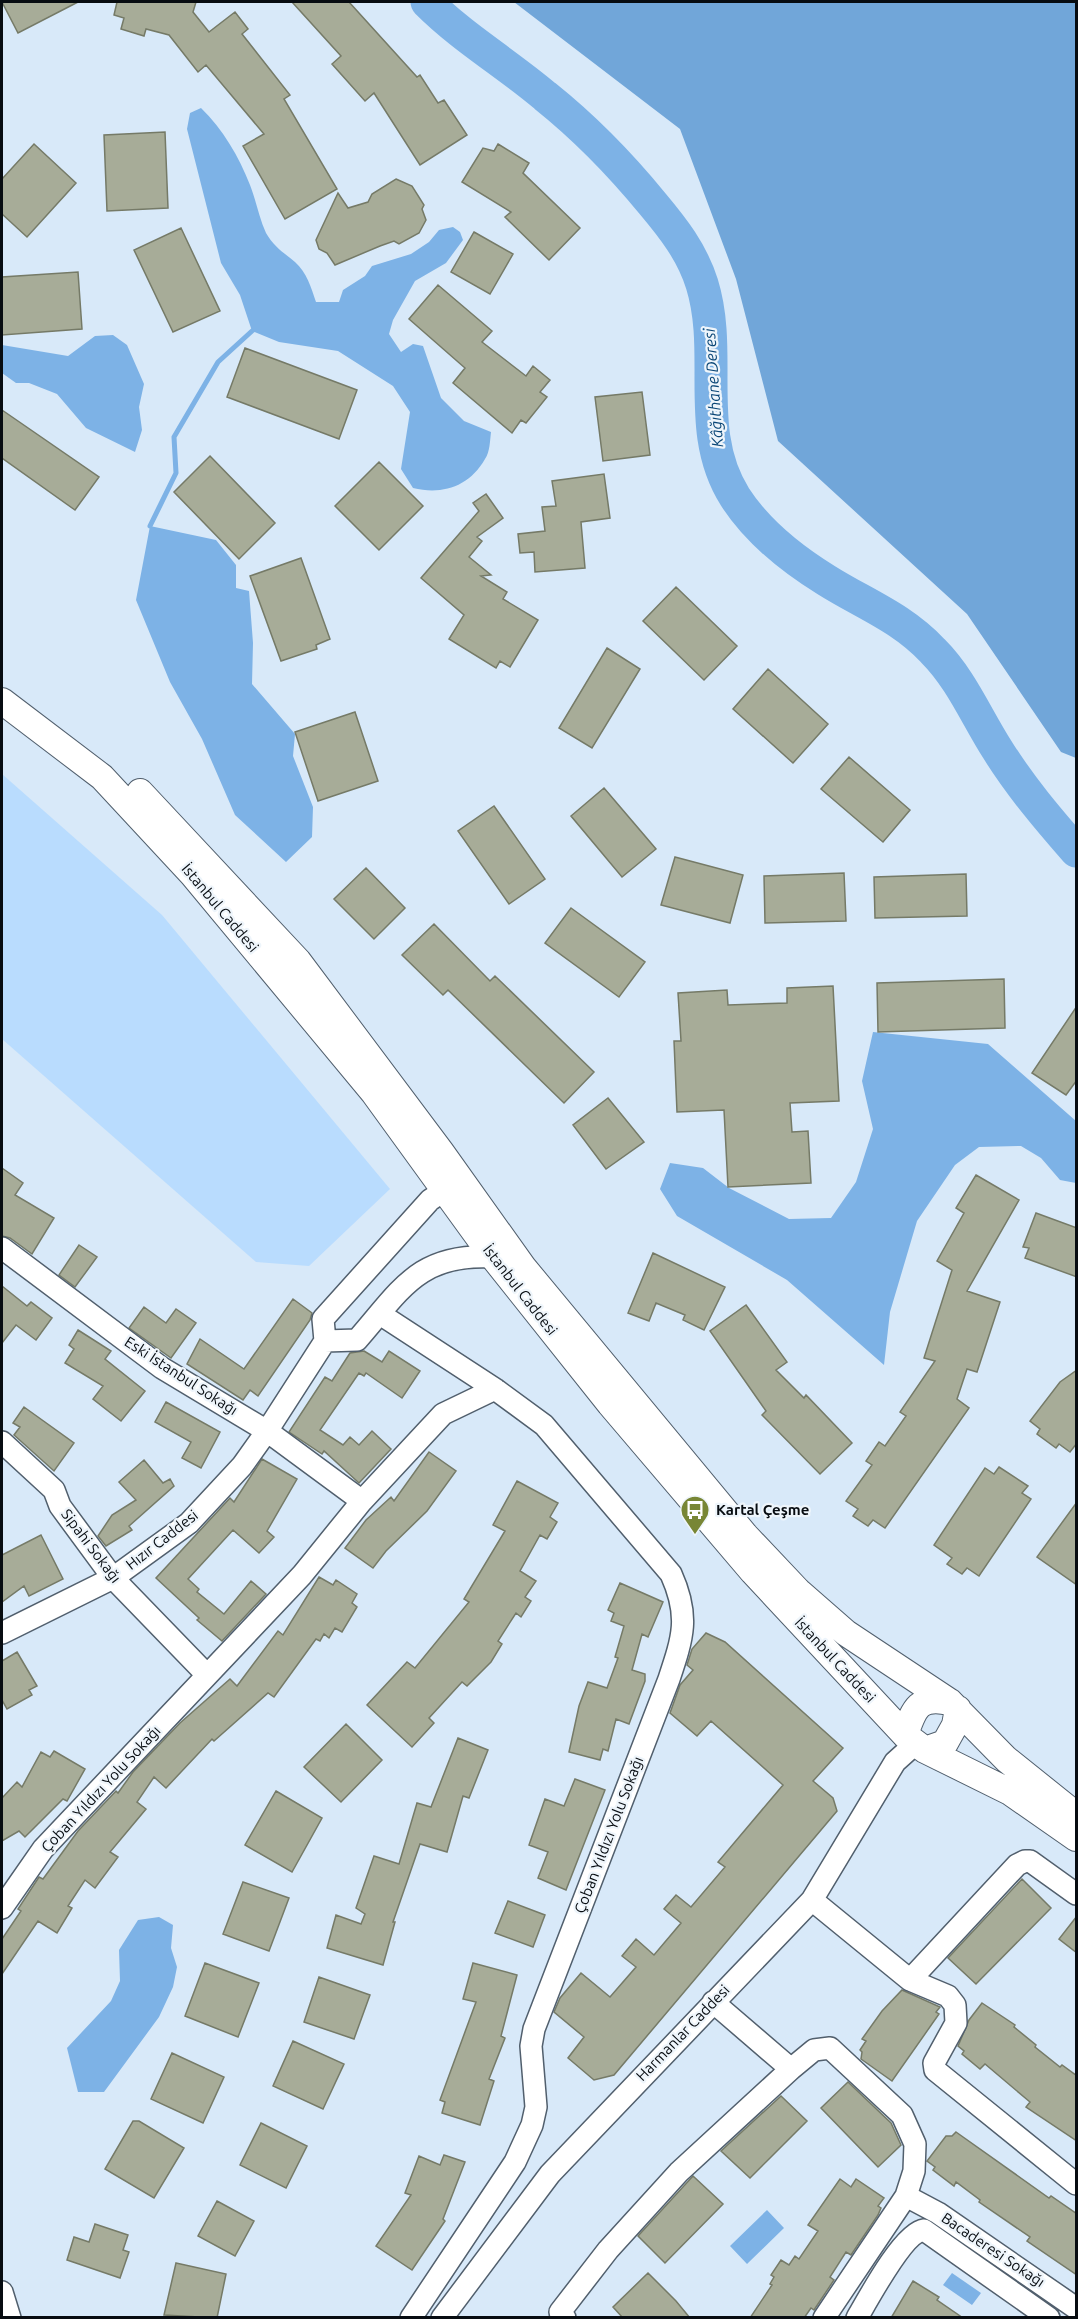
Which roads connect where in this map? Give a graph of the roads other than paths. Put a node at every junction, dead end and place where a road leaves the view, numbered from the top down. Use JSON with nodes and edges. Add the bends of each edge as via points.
{"nodes":[{"id":1,"x":2,"y":686,"type":"edge"},
{"id":2,"x":2,"y":701,"type":"edge"},
{"id":3,"x":127,"y":791,"type":"junction"},
{"id":4,"x":452,"y":1184,"type":"junction"},
{"id":5,"x":2,"y":1248,"type":"edge"},
{"id":6,"x":494,"y":1257,"type":"junction"},
{"id":7,"x":380,"y":1314,"type":"junction"},
{"id":8,"x":325,"y":1341,"type":"junction"},
{"id":9,"x":495,"y":1389,"type":"junction"},
{"id":10,"x":267,"y":1431,"type":"junction"},
{"id":11,"x":2,"y":1442,"type":"edge"},
{"id":12,"x":362,"y":1501,"type":"junction"},
{"id":13,"x":113,"y":1578,"type":"junction"},
{"id":14,"x":2,"y":1633,"type":"edge"},
{"id":15,"x":846,"y":1633,"type":"junction"},
{"id":16,"x":831,"y":1656,"type":"junction"},
{"id":17,"x":207,"y":1676,"type":"junction"},
{"id":18,"x":954,"y":1705,"type":"junction"},
{"id":19,"x":915,"y":1743,"type":"junction"},
{"id":20,"x":1077,"y":1815,"type":"edge"},
{"id":21,"x":1077,"y":1838,"type":"edge"},
{"id":22,"x":1077,"y":1894,"type":"edge"},
{"id":23,"x":812,"y":1900,"type":"junction"},
{"id":24,"x":2,"y":1908,"type":"edge"},
{"id":25,"x":910,"y":1980,"type":"junction"},
{"id":26,"x":713,"y":2002,"type":"junction"},
{"id":27,"x":791,"y":2069,"type":"junction"},
{"id":28,"x":1077,"y":2184,"type":"edge"},
{"id":29,"x":906,"y":2196,"type":"junction"},
{"id":30,"x":2,"y":2292,"type":"edge"},
{"id":31,"x":1077,"y":2308,"type":"edge"},
{"id":32,"x":10,"y":2318,"type":"edge"},
{"id":33,"x":411,"y":2318,"type":"edge"},
{"id":34,"x":442,"y":2318,"type":"edge"},
{"id":35,"x":565,"y":2318,"type":"edge"},
{"id":36,"x":824,"y":2318,"type":"edge"},
{"id":37,"x":857,"y":2318,"type":"edge"},
{"id":38,"x":1049,"y":2318,"type":"edge"}],
"edges":[{"from":1,"to":3,"type":"main road","name":"İstanbul Caddesi"},
{"from":2,"to":3,"type":"main road","name":"İstanbul Caddesi","via":[[102,777]]},
{"from":3,"to":4,"type":"main road","name":"İstanbul Caddesi","via":[[298,962]]},
{"from":4,"to":6,"type":"main road","name":"İstanbul Caddesi"},
{"from":4,"to":8,"type":"street","name":"Hızır Caddesi","via":[[430,1200],[323,1319]]},
{"from":4,"to":15,"type":"main road","name":"İstanbul Caddesi","via":[[746,1535],[798,1591]]},
{"from":5,"to":10,"type":"street","name":"Eski İstanbul Sokağı","via":[[162,1368]]},
{"from":6,"to":7,"type":"street","via":[[439,1263],[410,1279]]},
{"from":6,"to":16,"type":"main road","name":"İstanbul Caddesi","via":[[610,1404]]},
{"from":7,"to":8,"type":"street","via":[[357,1340]]},
{"from":7,"to":9,"type":"street","name":"Çoban Yıldızı Yolu Sokağı"},
{"from":8,"to":10,"type":"street","name":"Hızır Caddesi"},
{"from":9,"to":12,"type":"street","via":[[443,1414]]},
{"from":9,"to":33,"type":"street","name":"Çoban Yıldızı Yolu Sokağı","via":[[544,1425],[670,1574],[684,1613],[683,1636],[534,2029],[531,2046],[536,2107],[532,2125],[500,2186]]},
{"from":10,"to":12,"type":"street","name":"Eski İstanbul Sokağı"},
{"from":10,"to":13,"type":"street","name":"Hızır Caddesi","via":[[242,1466],[189,1523]]},
{"from":11,"to":13,"type":"street","name":"Sipahi Sokağı","via":[[54,1490],[60,1506]]},
{"from":12,"to":17,"type":"street","name":"Çoban Yıldızı Yolu Sokağı","via":[[302,1575]]},
{"from":13,"to":14,"type":"street","name":"Hızır Caddesi"},
{"from":13,"to":17,"type":"street","name":"Sipahi Sokağı"},
{"from":15,"to":16,"type":"main road"},
{"from":15,"to":18,"type":"main road","name":"İstanbul Caddesi"},
{"from":16,"to":19,"type":"main road","name":"İstanbul Caddesi"},
{"from":17,"to":24,"type":"street","name":"Çoban Yıldızı Yolu Sokağı","via":[[43,1849]]},
{"from":18,"to":19,"type":"main road","via":[[955,1725],[945,1743]]},
{"from":18,"to":19,"type":"main road","via":[[931,1699],[919,1705],[912,1714]]},
{"from":18,"to":20,"type":"main road","name":"İstanbul Caddesi","via":[[1006,1760]]},
{"from":19,"to":21,"type":"main road","name":"İstanbul Caddesi","via":[[1010,1792]]},
{"from":19,"to":23,"type":"street","name":"Harmanlar Caddesi","via":[[894,1762]]},
{"from":22,"to":25,"type":"street","via":[[1024,1861]]},
{"from":23,"to":25,"type":"street"},
{"from":23,"to":26,"type":"street","name":"Harmanlar Caddesi"},
{"from":25,"to":28,"type":"street","via":[[948,1996],[957,2012],[956,2023],[934,2063],[935,2070]]},
{"from":26,"to":27,"type":"street"},
{"from":26,"to":34,"type":"street","name":"Harmanlar Caddesi","via":[[550,2174]]},
{"from":27,"to":29,"type":"street","via":[[814,2050],[830,2048],[902,2115],[915,2144],[914,2171]]},
{"from":27,"to":35,"type":"street","via":[[679,2172],[608,2250],[560,2312]]},
{"from":29,"to":31,"type":"street","name":"Bacaderesi Sokağı","via":[[938,2213]]},
{"from":29,"to":36,"type":"street"},
{"from":30,"to":32,"type":"street"},
{"from":37,"to":38,"type":"street","name":"Bacaderesi Sokağı","via":[[905,2244],[915,2232],[924,2230]]}]}
